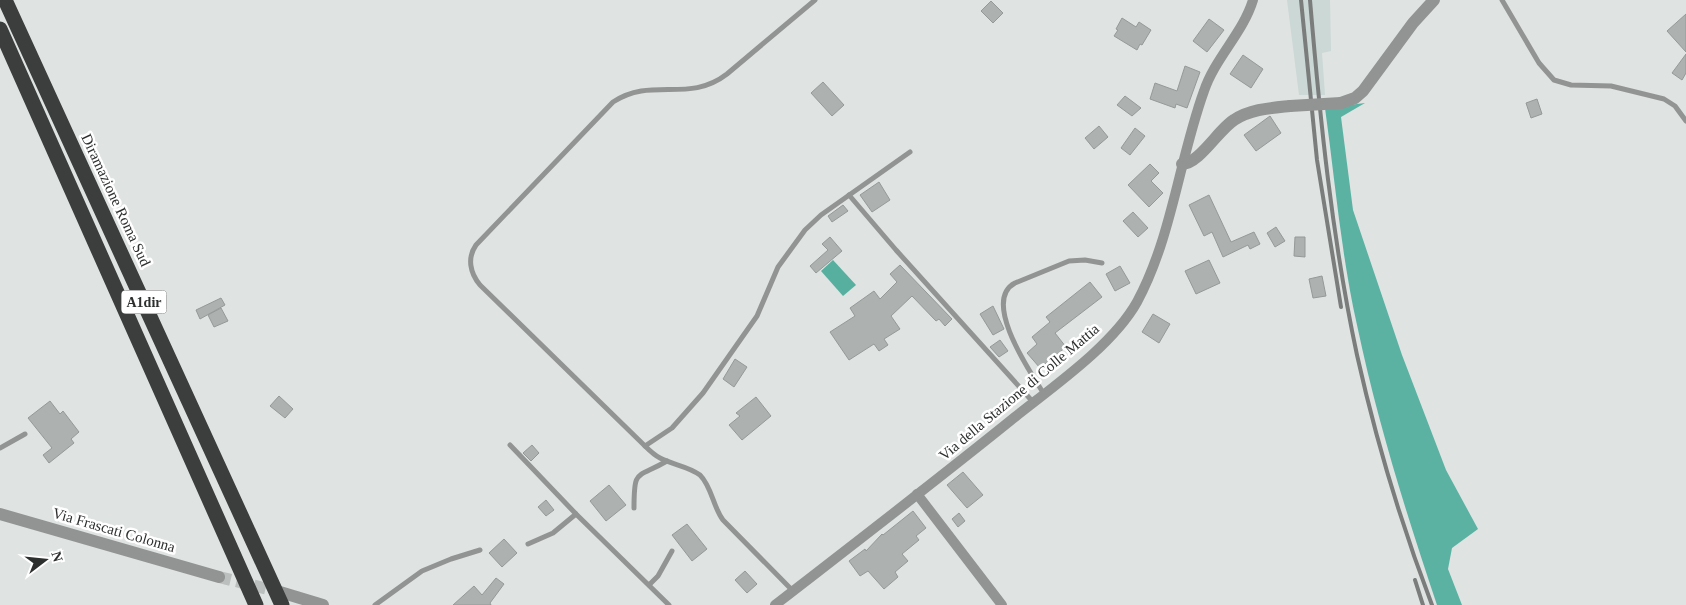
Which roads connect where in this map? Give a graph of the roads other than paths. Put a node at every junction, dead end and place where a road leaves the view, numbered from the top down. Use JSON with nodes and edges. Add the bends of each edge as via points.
{"nodes":[{"id":1,"x":5,"y":0,"type":"edge"},
{"id":2,"x":815,"y":0,"type":"edge"},
{"id":3,"x":1253,"y":0,"type":"edge"},
{"id":4,"x":1434,"y":0,"type":"edge"},
{"id":5,"x":1502,"y":0,"type":"edge"},
{"id":6,"x":0,"y":29,"type":"edge"},
{"id":7,"x":1686,"y":121,"type":"edge"},
{"id":8,"x":910,"y":152,"type":"dead end"},
{"id":9,"x":1182,"y":164,"type":"junction"},
{"id":10,"x":848,"y":195,"type":"junction"},
{"id":11,"x":1102,"y":263,"type":"dead end"},
{"id":12,"x":1044,"y":394,"type":"junction"},
{"id":13,"x":1033,"y":402,"type":"junction"},
{"id":14,"x":25,"y":434,"type":"dead end"},
{"id":15,"x":510,"y":445,"type":"dead end"},
{"id":16,"x":645,"y":446,"type":"junction"},
{"id":17,"x":0,"y":448,"type":"edge"},
{"id":18,"x":667,"y":461,"type":"junction"},
{"id":19,"x":917,"y":494,"type":"junction"},
{"id":20,"x":634,"y":508,"type":"dead end"},
{"id":21,"x":0,"y":514,"type":"edge"},
{"id":22,"x":576,"y":514,"type":"junction"},
{"id":23,"x":528,"y":544,"type":"dead end"},
{"id":24,"x":480,"y":550,"type":"dead end"},
{"id":25,"x":672,"y":551,"type":"dead end"},
{"id":26,"x":219,"y":577,"type":"tunnel mouth"},
{"id":27,"x":649,"y":586,"type":"junction"},
{"id":28,"x":793,"y":591,"type":"junction"},
{"id":29,"x":281,"y":598,"type":"edge"},
{"id":30,"x":256,"y":605,"type":"edge"},
{"id":31,"x":324,"y":605,"type":"edge"},
{"id":32,"x":375,"y":605,"type":"edge"},
{"id":33,"x":669,"y":605,"type":"edge"},
{"id":34,"x":775,"y":605,"type":"edge"},
{"id":35,"x":1002,"y":605,"type":"edge"}],
"edges":[{"from":1,"to":29,"type":"highway","name":"Diramazione Roma Sud","number":"A1dir"},
{"from":2,"to":16,"type":"lane","via":[[712,83],[690,90],[639,90],[613,102],[472,252],[472,273],[480,285]]},
{"from":3,"to":9,"type":"street","name":"Via della Stazione di Colle Mattia","via":[[1247,16],[1209,78]]},
{"from":4,"to":9,"type":"street","bridge":true,"via":[[1355,98],[1341,104],[1290,106],[1241,116],[1222,128],[1198,156]]},
{"from":5,"to":7,"type":"lane","via":[[1539,63],[1554,80],[1571,85],[1611,86],[1664,99],[1675,106]]},
{"from":6,"to":30,"type":"highway","number":"A1dir"},
{"from":8,"to":10,"type":"lane"},
{"from":9,"to":12,"type":"street","name":"Via della Stazione di Colle Mattia","via":[[1161,241],[1134,307],[1111,336]]},
{"from":10,"to":13,"type":"lane"},
{"from":10,"to":16,"type":"lane","via":[[816,219],[794,243],[778,268],[756,316],[700,397],[672,428]]},
{"from":11,"to":12,"type":"lane","via":[[1069,261],[1015,284],[1005,292],[1004,306],[1012,339]]},
{"from":12,"to":13,"type":"street","name":"Via della Stazione di Colle Mattia"},
{"from":13,"to":19,"type":"street","name":"Via della Stazione di Colle Mattia"},
{"from":14,"to":17,"type":"lane"},
{"from":15,"to":22,"type":"lane"},
{"from":16,"to":18,"type":"lane"},
{"from":18,"to":20,"type":"lane","via":[[637,478]]},
{"from":18,"to":28,"type":"lane","via":[[701,476],[723,520]]},
{"from":19,"to":28,"type":"street","name":"Via della Stazione di Colle Mattia"},
{"from":19,"to":35,"type":"street"},
{"from":21,"to":26,"type":"street","name":"Via Frascati Colonna"},
{"from":22,"to":23,"type":"lane","via":[[553,533]]},
{"from":22,"to":27,"type":"lane"},
{"from":24,"to":32,"type":"lane","via":[[422,571]]},
{"from":25,"to":27,"type":"lane"},
{"from":27,"to":33,"type":"lane"},
{"from":28,"to":34,"type":"street","name":"Via della Stazione di Colle Mattia"},
{"from":29,"to":31,"type":"street"}]}
